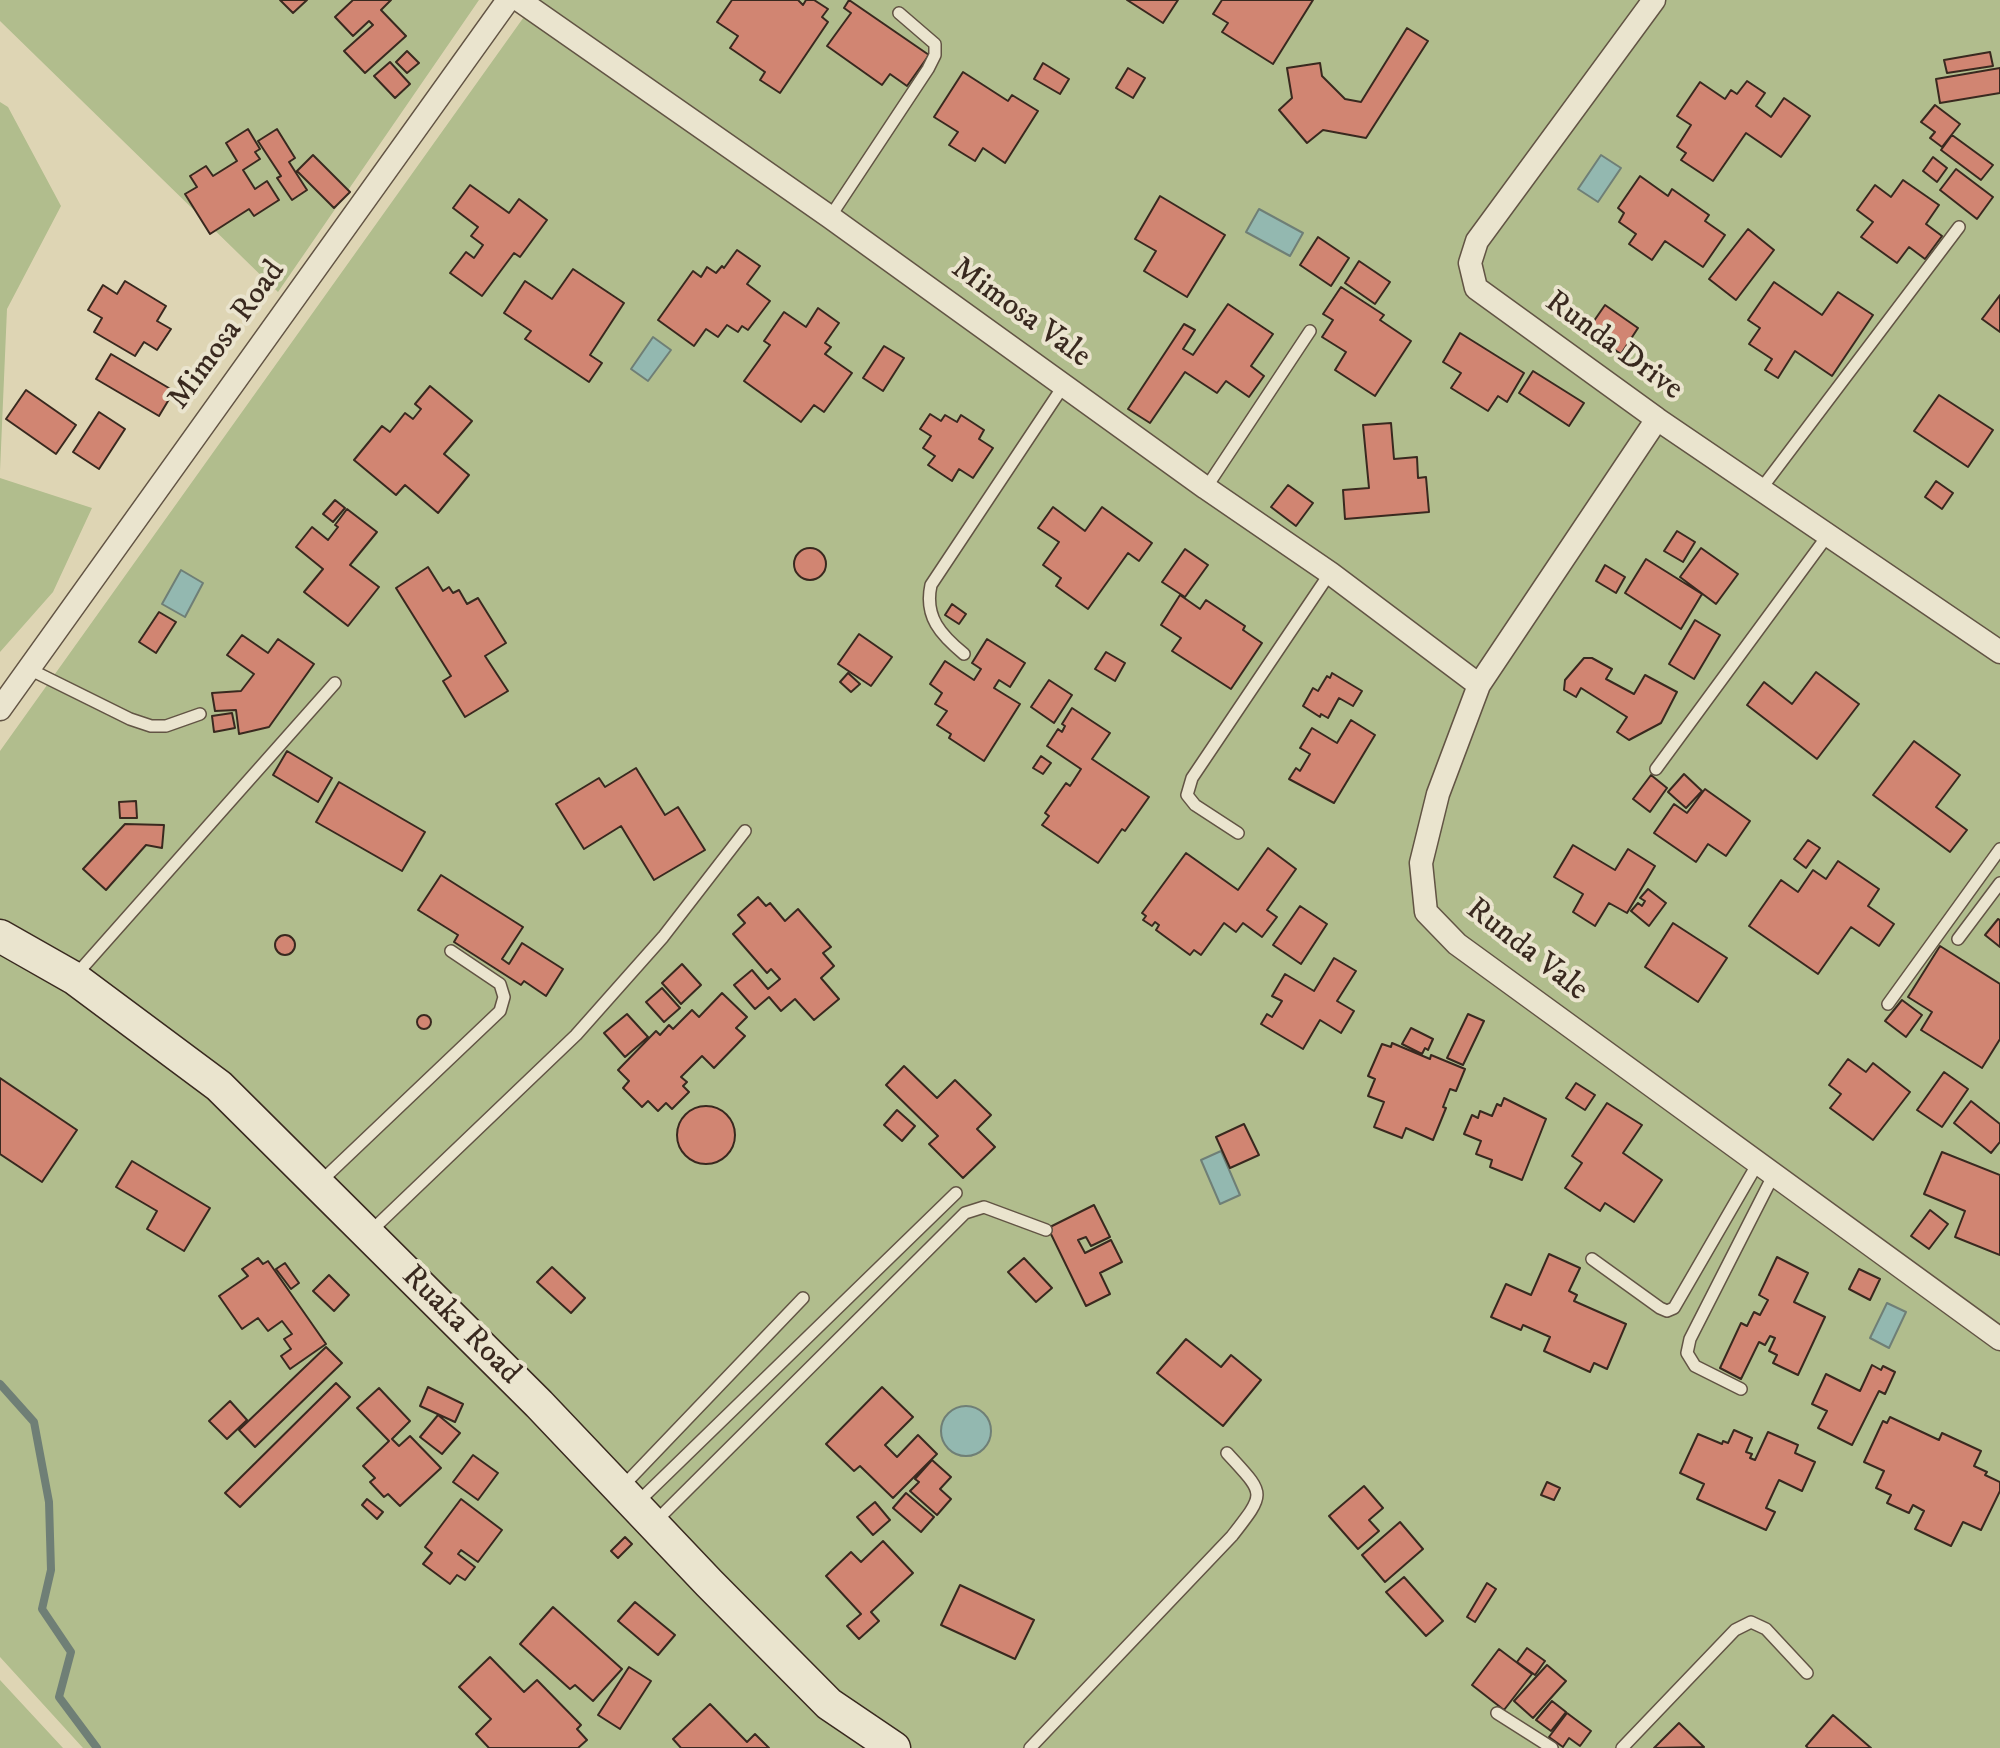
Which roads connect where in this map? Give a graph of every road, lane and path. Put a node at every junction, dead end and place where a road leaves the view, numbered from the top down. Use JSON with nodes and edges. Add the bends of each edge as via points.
{"nodes":[{"id":1,"x":508,"y":0,"type":"edge"},
{"id":2,"x":519,"y":0,"type":"edge"},
{"id":3,"x":1654,"y":0,"type":"edge"},
{"id":4,"x":899,"y":13,"type":"dead end"},
{"id":5,"x":830,"y":217,"type":"junction"},
{"id":6,"x":1959,"y":227,"type":"dead end"},
{"id":7,"x":1310,"y":331,"type":"dead end"},
{"id":8,"x":1064,"y":385,"type":"junction"},
{"id":9,"x":1657,"y":419,"type":"junction"},
{"id":10,"x":1206,"y":488,"type":"junction"},
{"id":11,"x":1761,"y":489,"type":"junction"},
{"id":12,"x":1828,"y":535,"type":"junction"},
{"id":13,"x":1330,"y":573,"type":"junction"},
{"id":14,"x":2000,"y":652,"type":"edge"},
{"id":15,"x":964,"y":654,"type":"dead end"},
{"id":16,"x":29,"y":669,"type":"junction"},
{"id":17,"x":335,"y":683,"type":"dead end"},
{"id":18,"x":1479,"y":685,"type":"junction"},
{"id":19,"x":0,"y":709,"type":"edge"},
{"id":20,"x":200,"y":714,"type":"dead end"},
{"id":21,"x":1656,"y":769,"type":"dead end"},
{"id":22,"x":745,"y":831,"type":"dead end"},
{"id":23,"x":1238,"y":833,"type":"dead end"},
{"id":24,"x":2000,"y":849,"type":"edge"},
{"id":25,"x":2000,"y":883,"type":"edge"},
{"id":26,"x":0,"y":936,"type":"edge"},
{"id":27,"x":1958,"y":939,"type":"dead end"},
{"id":28,"x":451,"y":951,"type":"dead end"},
{"id":29,"x":74,"y":978,"type":"junction"},
{"id":30,"x":1888,"y":1004,"type":"dead end"},
{"id":31,"x":1766,"y":1169,"type":"junction"},
{"id":32,"x":318,"y":1184,"type":"junction"},
{"id":33,"x":956,"y":1193,"type":"dead end"},
{"id":34,"x":1046,"y":1230,"type":"dead end"},
{"id":35,"x":368,"y":1235,"type":"junction"},
{"id":36,"x":1592,"y":1259,"type":"dead end"},
{"id":37,"x":803,"y":1298,"type":"dead end"},
{"id":38,"x":2000,"y":1339,"type":"edge"},
{"id":39,"x":1741,"y":1389,"type":"dead end"},
{"id":40,"x":1227,"y":1453,"type":"dead end"},
{"id":41,"x":636,"y":1506,"type":"junction"},
{"id":42,"x":1807,"y":1673,"type":"dead end"},
{"id":43,"x":1497,"y":1713,"type":"dead end"},
{"id":44,"x":894,"y":1748,"type":"edge"},
{"id":45,"x":1030,"y":1748,"type":"edge"},
{"id":46,"x":1552,"y":1748,"type":"edge"},
{"id":47,"x":1622,"y":1748,"type":"edge"}],
"edges":[{"from":1,"to":16,"type":"street","name":"Mimosa Road"},
{"from":2,"to":5,"type":"street","name":"Mimosa Vale"},
{"from":3,"to":9,"type":"street","name":"Runda Drive","via":[[1477,241],[1470,263],[1476,288]]},
{"from":4,"to":5,"type":"lane","via":[[935,44],[935,55]]},
{"from":5,"to":8,"type":"street","name":"Mimosa Vale"},
{"from":6,"to":11,"type":"lane"},
{"from":7,"to":10,"type":"lane"},
{"from":8,"to":10,"type":"street","name":"Mimosa Vale"},
{"from":8,"to":15,"type":"lane","via":[[931,585],[932,622]]},
{"from":9,"to":11,"type":"street","name":"Runda Drive"},
{"from":9,"to":18,"type":"street","name":"Runda Vale"},
{"from":10,"to":13,"type":"street","name":"Mimosa Vale"},
{"from":11,"to":12,"type":"street","name":"Runda Drive"},
{"from":12,"to":14,"type":"street","name":"Runda Drive"},
{"from":12,"to":21,"type":"lane"},
{"from":13,"to":18,"type":"street","name":"Mimosa Vale"},
{"from":13,"to":23,"type":"lane","via":[[1192,778],[1187,795],[1195,805]]},
{"from":16,"to":19,"type":"street","name":"Mimosa Road"},
{"from":16,"to":20,"type":"lane","via":[[151,726]]},
{"from":17,"to":29,"type":"lane"},
{"from":18,"to":31,"type":"street","name":"Runda Vale","via":[[1438,794],[1421,863],[1426,912],[1457,944]]},
{"from":22,"to":35,"type":"lane","via":[[663,937],[576,1035]]},
{"from":24,"to":30,"type":"lane"},
{"from":25,"to":27,"type":"lane"},
{"from":26,"to":29,"type":"street","name":"Ruaka Road"},
{"from":28,"to":32,"type":"lane","via":[[500,984],[500,1011]]},
{"from":29,"to":32,"type":"street","name":"Ruaka Road","via":[[219,1086]]},
{"from":31,"to":36,"type":"lane","via":[[1674,1308],[1660,1308]]},
{"from":31,"to":38,"type":"street","name":"Runda Vale"},
{"from":31,"to":39,"type":"lane","via":[[1687,1353],[1695,1366]]},
{"from":32,"to":35,"type":"street","name":"Ruaka Road"},
{"from":33,"to":41,"type":"lane"},
{"from":34,"to":41,"type":"lane","via":[[984,1207],[965,1213]]},
{"from":35,"to":41,"type":"street","name":"Ruaka Road"},
{"from":37,"to":41,"type":"lane"},
{"from":40,"to":45,"type":"lane","via":[[1252,1481],[1258,1503]]},
{"from":41,"to":44,"type":"street","name":"Ruaka Road","via":[[829,1704]]},
{"from":42,"to":47,"type":"lane","via":[[1766,1629],[1751,1622],[1735,1630]]},
{"from":43,"to":46,"type":"lane"}]}
